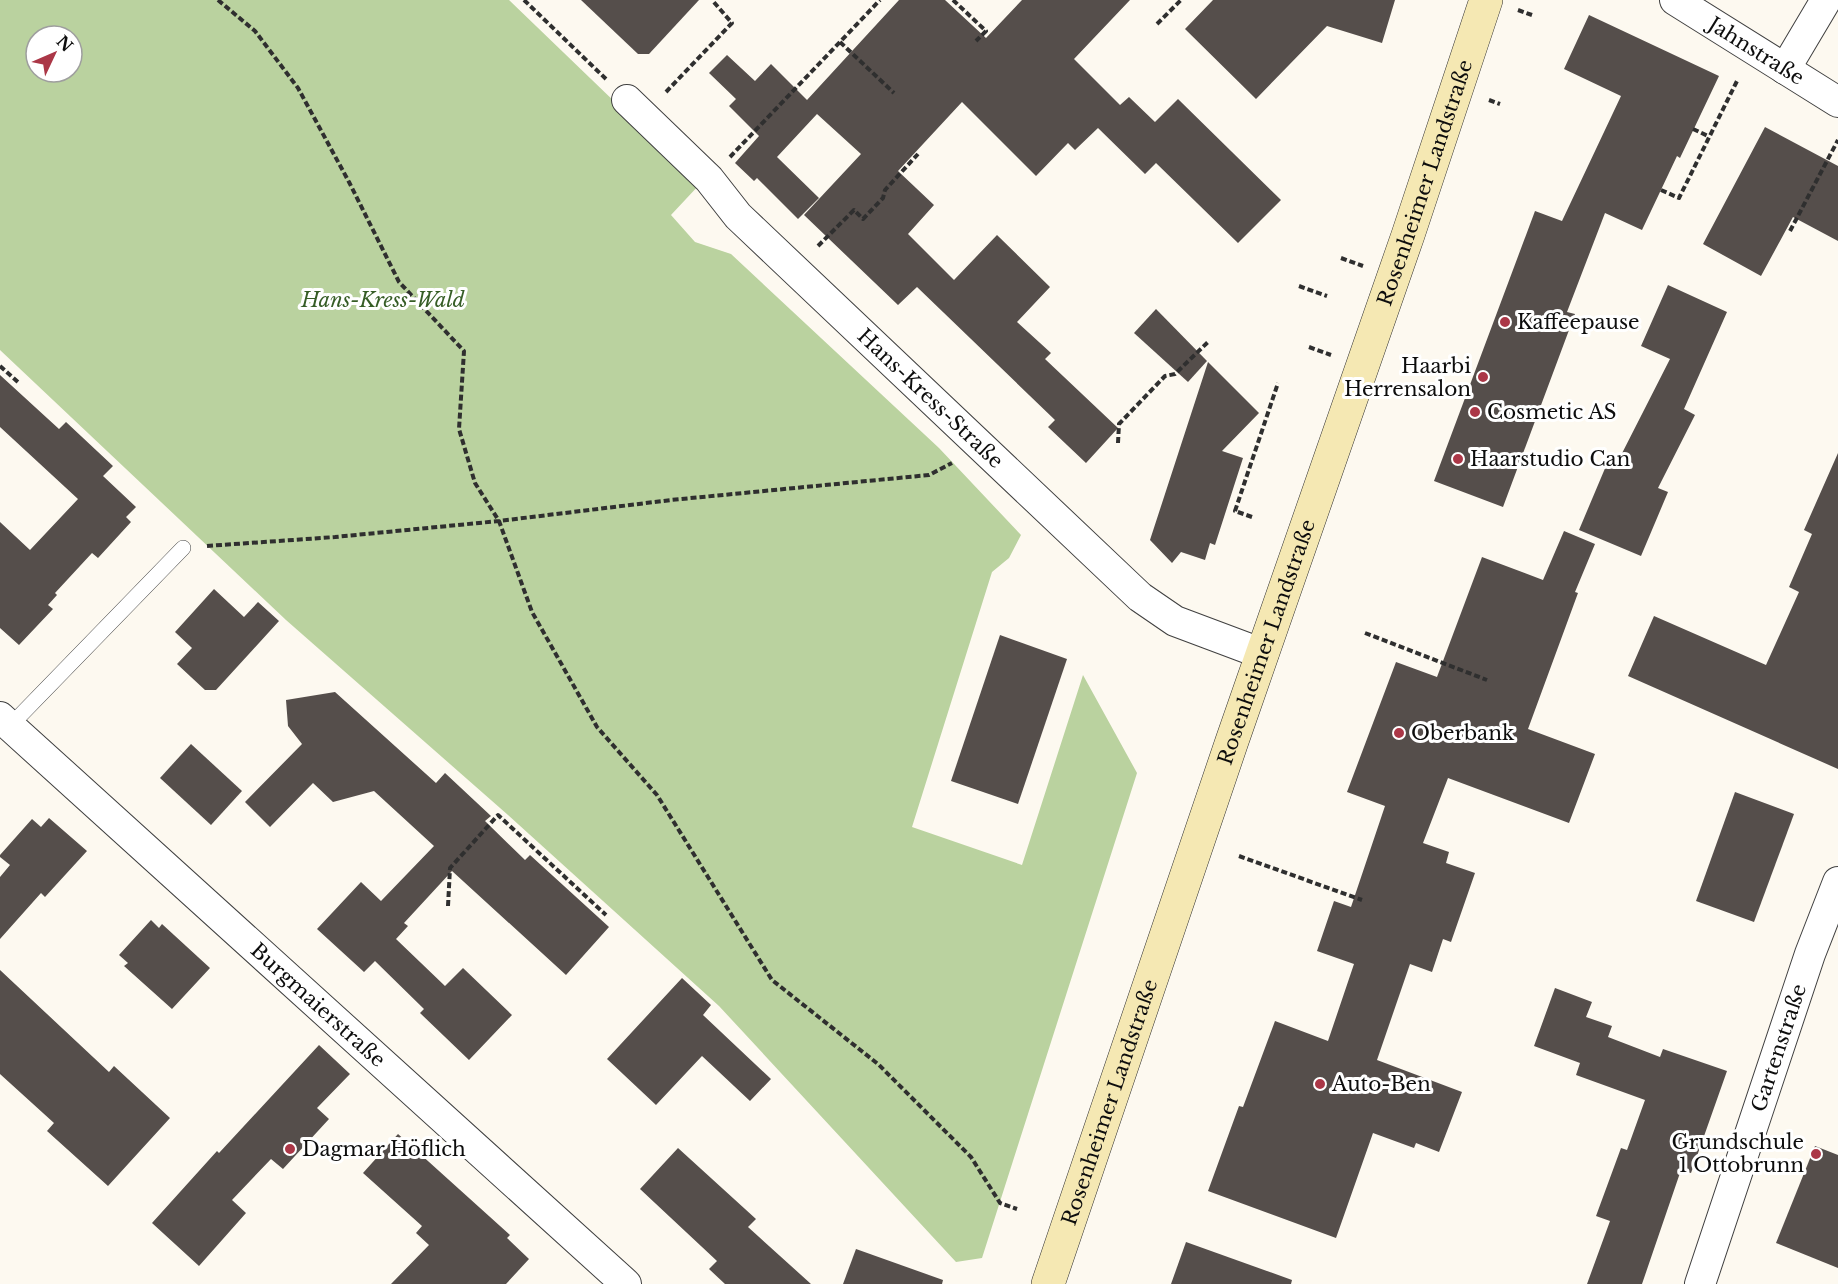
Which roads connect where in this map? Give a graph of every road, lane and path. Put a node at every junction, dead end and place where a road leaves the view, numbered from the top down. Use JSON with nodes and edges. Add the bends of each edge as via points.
{"nodes":[{"id":1,"x":218,"y":0,"type":"edge"},
{"id":2,"x":524,"y":0,"type":"edge"},
{"id":3,"x":712,"y":0,"type":"edge"},
{"id":4,"x":880,"y":0,"type":"edge"},
{"id":5,"x":953,"y":0,"type":"edge"},
{"id":6,"x":1181,"y":0,"type":"edge"},
{"id":7,"x":1486,"y":0,"type":"edge"},
{"id":8,"x":1675,"y":0,"type":"edge"},
{"id":9,"x":1826,"y":0,"type":"edge"},
{"id":10,"x":1157,"y":24,"type":"dead end"},
{"id":11,"x":976,"y":41,"type":"dead end"},
{"id":12,"x":840,"y":42,"type":"junction"},
{"id":13,"x":1754,"y":49,"type":"junction"},
{"id":14,"x":1785,"y":69,"type":"junction"},
{"id":15,"x":894,"y":93,"type":"dead end"},
{"id":16,"x":1838,"y":102,"type":"edge"},
{"id":17,"x":635,"y":108,"type":"junction"},
{"id":18,"x":1693,"y":129,"type":"dead end"},
{"id":19,"x":1708,"y":136,"type":"junction"},
{"id":20,"x":1838,"y":140,"type":"edge"},
{"id":21,"x":918,"y":154,"type":"dead end"},
{"id":22,"x":709,"y":179,"type":"junction"},
{"id":23,"x":1661,"y":190,"type":"dead end"},
{"id":24,"x":1790,"y":231,"type":"dead end"},
{"id":25,"x":1341,"y":258,"type":"dead end"},
{"id":26,"x":1373,"y":269,"type":"dead end"},
{"id":27,"x":795,"y":270,"type":"junction"},
{"id":28,"x":1299,"y":286,"type":"dead end"},
{"id":29,"x":1327,"y":296,"type":"dead end"},
{"id":30,"x":1209,"y":340,"type":"dead end"},
{"id":31,"x":1309,"y":347,"type":"dead end"},
{"id":32,"x":1342,"y":359,"type":"dead end"},
{"id":33,"x":0,"y":366,"type":"edge"},
{"id":34,"x":19,"y":383,"type":"dead end"},
{"id":35,"x":1278,"y":383,"type":"dead end"},
{"id":36,"x":1118,"y":443,"type":"dead end"},
{"id":37,"x":982,"y":448,"type":"junction"},
{"id":38,"x":1252,"y":517,"type":"dead end"},
{"id":39,"x":499,"y":521,"type":"junction"},
{"id":40,"x":183,"y":548,"type":"joint"},
{"id":41,"x":1365,"y":633,"type":"dead end"},
{"id":42,"x":1263,"y":654,"type":"junction"},
{"id":43,"x":1487,"y":680,"type":"dead end"},
{"id":44,"x":5,"y":722,"type":"edge"},
{"id":45,"x":1239,"y":856,"type":"dead end"},
{"id":46,"x":1838,"y":882,"type":"edge"},
{"id":47,"x":1362,"y":900,"type":"dead end"},
{"id":48,"x":448,"y":906,"type":"dead end"},
{"id":49,"x":606,"y":915,"type":"dead end"},
{"id":50,"x":1017,"y":1209,"type":"dead end"},
{"id":51,"x":626,"y":1284,"type":"edge"},
{"id":52,"x":1048,"y":1284,"type":"edge"},
{"id":53,"x":1700,"y":1284,"type":"edge"}],
"edges":[{"from":1,"to":39,"type":"path","via":[[255,31],[298,88],[399,282],[464,351],[459,429],[475,483]]},
{"from":2,"to":17,"type":"path"},
{"from":3,"to":17,"type":"path","via":[[732,23]]},
{"from":4,"to":12,"type":"path"},
{"from":5,"to":11,"type":"path","via":[[986,31]]},
{"from":6,"to":10,"type":"path"},
{"from":7,"to":42,"type":"main road","name":"Rosenheimer Landstraße"},
{"from":8,"to":13,"type":"street","name":"Jahnstraße"},
{"from":9,"to":14,"type":"street"},
{"from":12,"to":15,"type":"path"},
{"from":12,"to":22,"type":"path"},
{"from":13,"to":14,"type":"street","name":"Jahnstraße"},
{"from":13,"to":19,"type":"path"},
{"from":14,"to":16,"type":"street","name":"Jahnstraße"},
{"from":17,"to":22,"type":"street","name":"Hans-Kress-Straße"},
{"from":18,"to":19,"type":"path"},
{"from":19,"to":23,"type":"path","via":[[1678,198]]},
{"from":20,"to":24,"type":"path"},
{"from":21,"to":27,"type":"path","via":[[863,219],[854,210]]},
{"from":22,"to":27,"type":"street","name":"Hans-Kress-Straße","via":[[738,216]]},
{"from":25,"to":26,"type":"path"},
{"from":27,"to":37,"type":"street","name":"Hans-Kress-Straße"},
{"from":28,"to":29,"type":"path"},
{"from":30,"to":36,"type":"path","via":[[1175,374],[1165,376],[1119,424]]},
{"from":31,"to":32,"type":"path"},
{"from":33,"to":34,"type":"path"},
{"from":35,"to":38,"type":"path","via":[[1235,510]]},
{"from":37,"to":39,"type":"path","via":[[930,475]]},
{"from":37,"to":42,"type":"street","name":"Hans-Kress-Straße","via":[[1140,597],[1174,621]]},
{"from":39,"to":40,"type":"path"},
{"from":39,"to":50,"type":"path","via":[[532,612],[597,727],[657,795],[772,980],[878,1064],[971,1157],[1000,1203]]},
{"from":40,"to":44,"type":"lane","name":"Burgmaierstraße"},
{"from":41,"to":43,"type":"path"},
{"from":42,"to":52,"type":"main road","name":"Rosenheimer Landstraße"},
{"from":44,"to":51,"type":"street","name":"Burgmaierstraße"},
{"from":45,"to":47,"type":"path"},
{"from":46,"to":53,"type":"street","name":"Gartenstraße","via":[[1810,954]]},
{"from":48,"to":49,"type":"path","via":[[450,868],[498,815]]}]}
